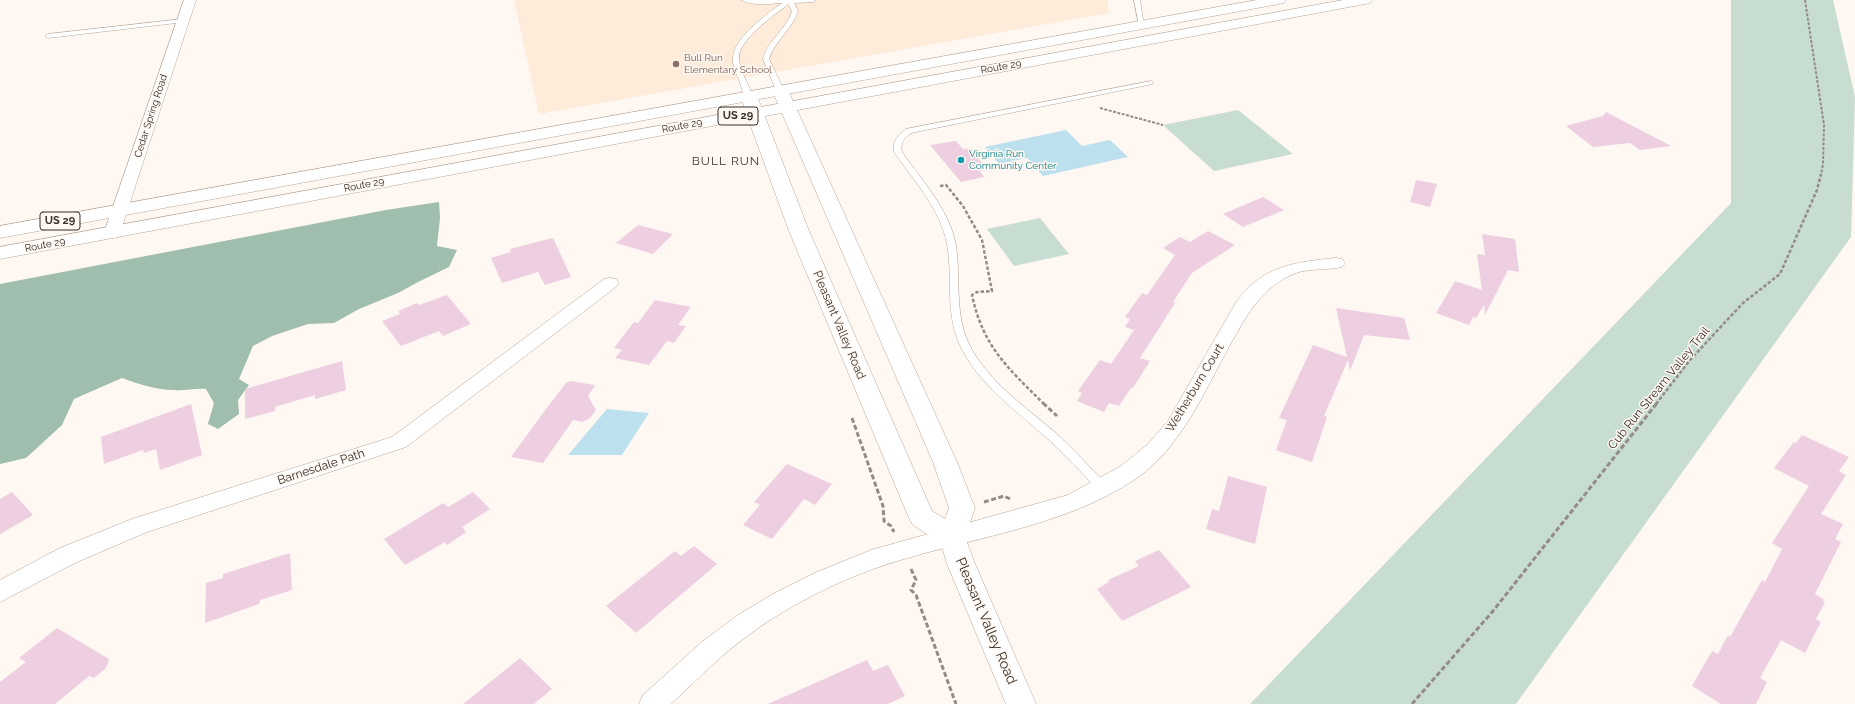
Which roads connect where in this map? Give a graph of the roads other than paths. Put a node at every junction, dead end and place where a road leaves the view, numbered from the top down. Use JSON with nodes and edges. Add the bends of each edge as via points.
{"nodes":[{"id":1,"x":190,"y":0,"type":"edge"},
{"id":2,"x":744,"y":0,"type":"edge"},
{"id":3,"x":813,"y":0,"type":"edge"},
{"id":4,"x":1136,"y":0,"type":"edge"},
{"id":5,"x":1278,"y":0,"type":"edge"},
{"id":6,"x":1365,"y":0,"type":"edge"},
{"id":7,"x":789,"y":1,"type":"edge"},
{"id":8,"x":183,"y":21,"type":"junction"},
{"id":9,"x":1142,"y":25,"type":"junction"},
{"id":10,"x":48,"y":36,"type":"dead end"},
{"id":11,"x":1151,"y":83,"type":"dead end"},
{"id":12,"x":783,"y":98,"type":"junction"},
{"id":13,"x":752,"y":104,"type":"junction"},
{"id":14,"x":119,"y":210,"type":"junction"},
{"id":15,"x":0,"y":232,"type":"edge"},
{"id":16,"x":112,"y":232,"type":"junction"},
{"id":17,"x":0,"y":253,"type":"edge"},
{"id":18,"x":1336,"y":263,"type":"dead end"},
{"id":19,"x":610,"y":283,"type":"dead end"},
{"id":20,"x":1102,"y":486,"type":"junction"},
{"id":21,"x":952,"y":537,"type":"junction"},
{"id":22,"x":0,"y":592,"type":"edge"},
{"id":23,"x":652,"y":704,"type":"edge"},
{"id":24,"x":1021,"y":704,"type":"edge"}],
"edges":[{"from":1,"to":8,"type":"street","name":"Cedar Spring Road"},
{"from":2,"to":7,"type":"lane"},
{"from":3,"to":7,"type":"lane"},
{"from":4,"to":9,"type":"lane"},
{"from":5,"to":9,"type":"main road","name":"Route 29","number":"US 29"},
{"from":6,"to":12,"type":"main road","name":"Route 29","number":"US 29"},
{"from":7,"to":12,"type":"lane","via":[[795,11],[793,22],[771,45],[766,59]]},
{"from":7,"to":13,"type":"lane","via":[[775,10],[742,42],[735,56]]},
{"from":8,"to":10,"type":"lane"},
{"from":8,"to":14,"type":"street","name":"Cedar Spring Road"},
{"from":9,"to":12,"type":"main road","name":"Route 29","number":"US 29"},
{"from":11,"to":20,"type":"lane","via":[[909,131],[898,140],[896,146],[935,205],[946,228],[951,243],[957,323],[975,363]]},
{"from":12,"to":13,"type":"main road","name":"Route 29","number":"US 29"},
{"from":12,"to":21,"type":"main road","via":[[945,462],[962,508]]},
{"from":13,"to":14,"type":"main road","name":"Route 29","number":"US 29"},
{"from":13,"to":16,"type":"main road","name":"Route 29","number":"US 29"},
{"from":13,"to":21,"type":"main road","name":"Pleasant Valley Road","via":[[799,232],[922,518]]},
{"from":14,"to":15,"type":"main road","name":"Route 29","number":"US 29"},
{"from":14,"to":16,"type":"street","name":"Cedar Spring Road"},
{"from":16,"to":17,"type":"main road","name":"Route 29","number":"US 29"},
{"from":18,"to":20,"type":"street","name":"Wetherburn Court","via":[[1284,271],[1256,292],[1244,304],[1175,426],[1154,451],[1129,472]]},
{"from":19,"to":22,"type":"street","name":"Barnesdale Path","via":[[399,442],[140,525],[65,556]]},
{"from":20,"to":21,"type":"street","name":"Wetherburn Court","via":[[1076,501]]},
{"from":21,"to":23,"type":"street","name":"Wetherburn Court","via":[[872,560],[825,579],[782,601],[712,649]]},
{"from":21,"to":24,"type":"main road","name":"Pleasant Valley Road"}]}
